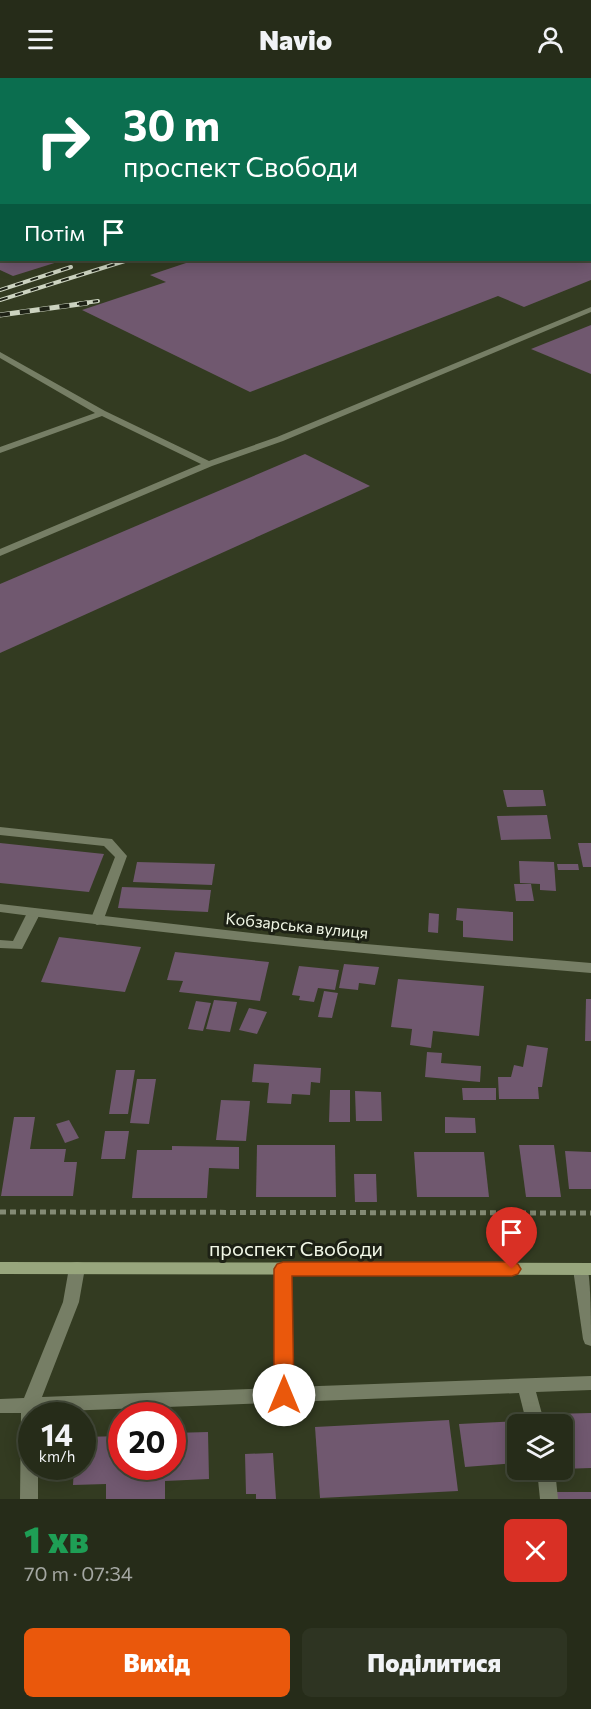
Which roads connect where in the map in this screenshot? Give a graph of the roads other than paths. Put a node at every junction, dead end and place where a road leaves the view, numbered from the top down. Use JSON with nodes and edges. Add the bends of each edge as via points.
{"nodes":[{"id":1,"x":591,"y":309,"type":"edge"},
{"id":2,"x":0,"y":355,"type":"edge"},
{"id":3,"x":102,"y":412,"type":"junction"},
{"id":4,"x":0,"y":450,"type":"edge"},
{"id":5,"x":209,"y":464,"type":"junction"},
{"id":6,"x":0,"y":553,"type":"edge"},
{"id":7,"x":0,"y":831,"type":"edge"},
{"id":8,"x":0,"y":908,"type":"edge"},
{"id":9,"x":34,"y":912,"type":"junction"},
{"id":10,"x":97,"y":921,"type":"junction"},
{"id":11,"x":0,"y":944,"type":"edge"},
{"id":12,"x":591,"y":968,"type":"edge"},
{"id":13,"x":0,"y":1268,"type":"edge"},
{"id":14,"x":77,"y":1268,"type":"junction"},
{"id":15,"x":283,"y":1269,"type":"junction"},
{"id":16,"x":586,"y":1269,"type":"edge"},
{"id":17,"x":591,"y":1339,"type":"edge"},
{"id":18,"x":591,"y":1383,"type":"edge"},
{"id":19,"x":526,"y":1385,"type":"junction"},
{"id":20,"x":284,"y":1395,"type":"junction"},
{"id":21,"x":31,"y":1402,"type":"edge"},
{"id":22,"x":96,"y":1402,"type":"edge"},
{"id":23,"x":18,"y":1405,"type":"edge"},
{"id":24,"x":0,"y":1406,"type":"edge"},
{"id":25,"x":533,"y":1414,"type":"edge"},
{"id":26,"x":29,"y":1480,"type":"edge"},
{"id":27,"x":547,"y":1480,"type":"edge"},
{"id":28,"x":29,"y":1499,"type":"edge"},
{"id":29,"x":549,"y":1499,"type":"edge"}],
"edges":[{"from":1,"to":5,"type":"street","via":[[280,439]]},
{"from":2,"to":3,"type":"street"},
{"from":3,"to":4,"type":"street"},
{"from":3,"to":5,"type":"street"},
{"from":5,"to":6,"type":"street"},
{"from":7,"to":10,"type":"street","via":[[108,842],[121,856]]},
{"from":8,"to":9,"type":"street","name":"Кобзарська вулиця"},
{"from":9,"to":10,"type":"street","name":"Кобзарська вулиця"},
{"from":9,"to":11,"type":"street","via":[[17,946]]},
{"from":10,"to":12,"type":"street","name":"Кобзарська вулиця"},
{"from":13,"to":14,"type":"main road","name":"проспект Свободи"},
{"from":14,"to":15,"type":"main road","name":"проспект Свободи"},
{"from":14,"to":21,"type":"street","via":[[70,1302]]},
{"from":15,"to":16,"type":"main road","name":"проспект Свободи"},
{"from":15,"to":20,"type":"street"},
{"from":16,"to":17,"type":"street"},
{"from":18,"to":19,"type":"street"},
{"from":19,"to":20,"type":"street"},
{"from":19,"to":25,"type":"street"},
{"from":20,"to":22,"type":"street"},
{"from":23,"to":24,"type":"street"},
{"from":26,"to":28,"type":"street"},
{"from":27,"to":29,"type":"street"}]}
